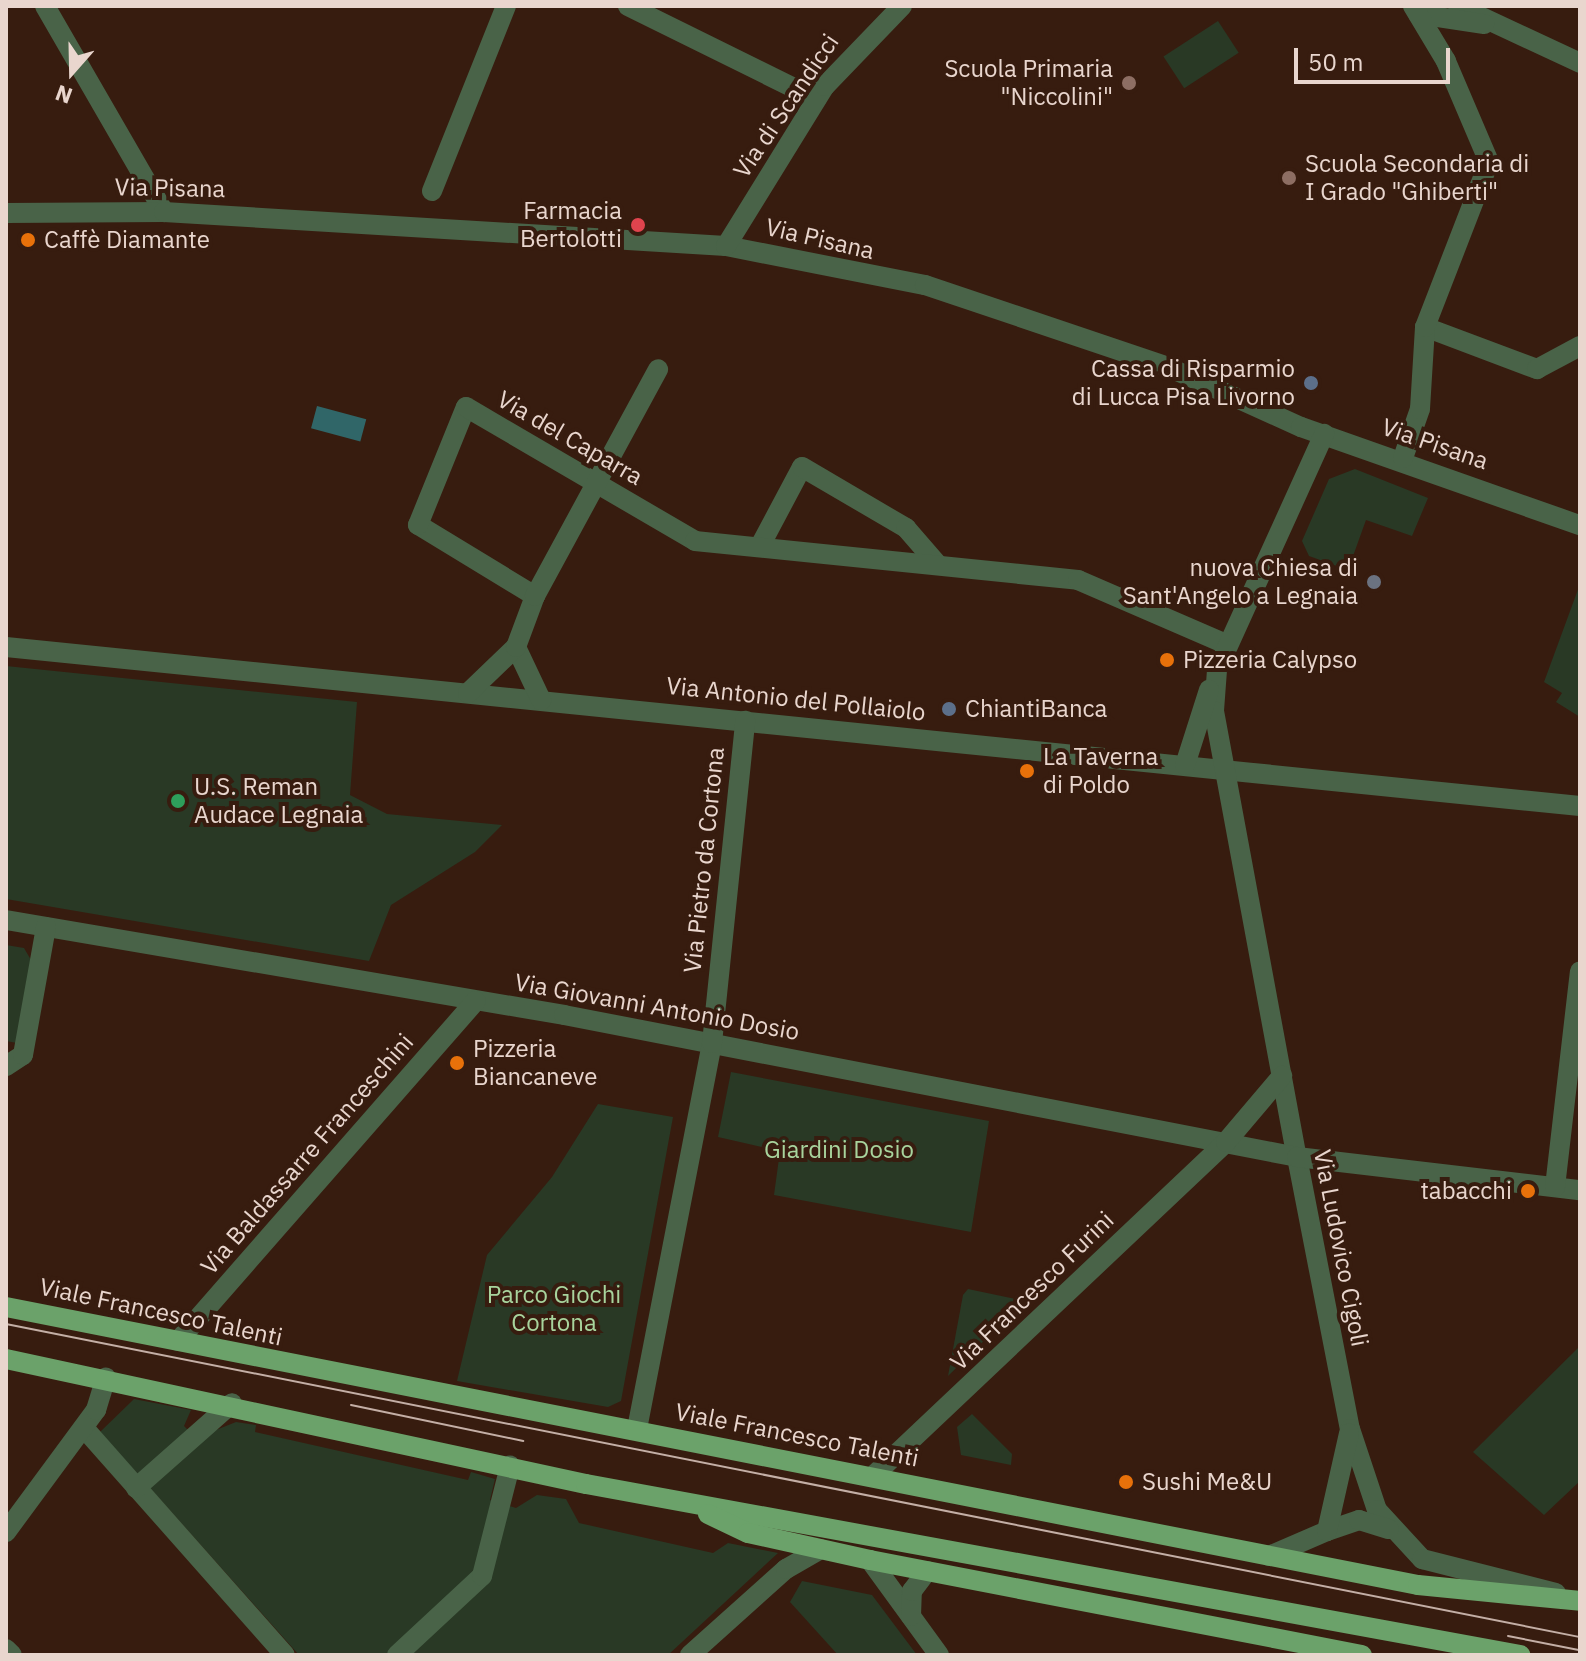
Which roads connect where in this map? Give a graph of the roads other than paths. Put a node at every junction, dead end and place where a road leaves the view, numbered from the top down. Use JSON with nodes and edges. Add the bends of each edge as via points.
{"nodes":[{"id":1,"x":45,"y":6,"type":"edge"},
{"id":2,"x":506,"y":6,"type":"edge"},
{"id":3,"x":628,"y":6,"type":"edge"},
{"id":4,"x":902,"y":6,"type":"edge"},
{"id":5,"x":1416,"y":10,"type":"edge"},
{"id":6,"x":1471,"y":18,"type":"edge"},
{"id":7,"x":1446,"y":61,"type":"junction"},
{"id":8,"x":1580,"y":63,"type":"edge"},
{"id":9,"x":816,"y":99,"type":"junction"},
{"id":10,"x":432,"y":191,"type":"dead end"},
{"id":11,"x":164,"y":212,"type":"junction"},
{"id":12,"x":6,"y":213,"type":"edge"},
{"id":13,"x":726,"y":246,"type":"junction"},
{"id":14,"x":1425,"y":327,"type":"junction"},
{"id":15,"x":1580,"y":346,"type":"edge"},
{"id":16,"x":658,"y":369,"type":"dead end"},
{"id":17,"x":1324,"y":434,"type":"junction"},
{"id":18,"x":1403,"y":458,"type":"junction"},
{"id":19,"x":597,"y":482,"type":"junction"},
{"id":20,"x":1580,"y":525,"type":"edge"},
{"id":21,"x":760,"y":546,"type":"junction"},
{"id":22,"x":938,"y":565,"type":"junction"},
{"id":23,"x":535,"y":596,"type":"junction"},
{"id":24,"x":6,"y":633,"type":"edge"},
{"id":25,"x":1228,"y":645,"type":"junction"},
{"id":26,"x":6,"y":647,"type":"edge"},
{"id":27,"x":516,"y":647,"type":"junction"},
{"id":28,"x":31,"y":650,"type":"junction"},
{"id":29,"x":1217,"y":670,"type":"junction"},
{"id":30,"x":468,"y":693,"type":"junction"},
{"id":31,"x":541,"y":700,"type":"junction"},
{"id":32,"x":745,"y":721,"type":"junction"},
{"id":33,"x":1185,"y":765,"type":"junction"},
{"id":34,"x":1229,"y":771,"type":"junction"},
{"id":35,"x":1580,"y":806,"type":"edge"},
{"id":36,"x":6,"y":920,"type":"edge"},
{"id":37,"x":46,"y":927,"type":"junction"},
{"id":38,"x":1580,"y":971,"type":"edge"},
{"id":39,"x":476,"y":1001,"type":"junction"},
{"id":40,"x":712,"y":1043,"type":"junction"},
{"id":41,"x":6,"y":1066,"type":"edge"},
{"id":42,"x":1282,"y":1076,"type":"junction"},
{"id":43,"x":1226,"y":1142,"type":"junction"},
{"id":44,"x":1297,"y":1157,"type":"junction"},
{"id":45,"x":1555,"y":1187,"type":"junction"},
{"id":46,"x":1580,"y":1190,"type":"edge"},
{"id":47,"x":6,"y":1307,"type":"edge"},
{"id":48,"x":178,"y":1341,"type":"junction"},
{"id":49,"x":6,"y":1359,"type":"edge"},
{"id":50,"x":106,"y":1378,"type":"junction"},
{"id":51,"x":232,"y":1403,"type":"junction"},
{"id":52,"x":84,"y":1428,"type":"junction"},
{"id":53,"x":637,"y":1429,"type":"junction"},
{"id":54,"x":1350,"y":1429,"type":"junction"},
{"id":55,"x":510,"y":1466,"type":"junction"},
{"id":56,"x":872,"y":1477,"type":"junction"},
{"id":57,"x":136,"y":1488,"type":"junction"},
{"id":58,"x":686,"y":1504,"type":"junction"},
{"id":59,"x":1389,"y":1529,"type":"junction"},
{"id":60,"x":1327,"y":1531,"type":"junction"},
{"id":61,"x":6,"y":1532,"type":"edge"},
{"id":62,"x":821,"y":1549,"type":"junction"},
{"id":63,"x":1269,"y":1556,"type":"junction"},
{"id":64,"x":870,"y":1560,"type":"junction"},
{"id":65,"x":927,"y":1571,"type":"junction"},
{"id":66,"x":1579,"y":1601,"type":"edge"},
{"id":67,"x":911,"y":1616,"type":"junction"},
{"id":68,"x":6,"y":1649,"type":"edge"},
{"id":69,"x":12,"y":1655,"type":"edge"},
{"id":70,"x":285,"y":1655,"type":"edge"},
{"id":71,"x":397,"y":1655,"type":"edge"},
{"id":72,"x":690,"y":1655,"type":"edge"},
{"id":73,"x":939,"y":1655,"type":"edge"},
{"id":74,"x":1362,"y":1655,"type":"edge"},
{"id":75,"x":1520,"y":1655,"type":"edge"}],
"edges":[{"from":1,"to":11,"type":"street"},
{"from":2,"to":10,"type":"street"},
{"from":3,"to":9,"type":"street"},
{"from":4,"to":9,"type":"street","name":"Via di Scandicci","via":[[864,38]]},
{"from":5,"to":6,"type":"street"},
{"from":5,"to":7,"type":"street"},
{"from":6,"to":7,"type":"street","via":[[1447,37]]},
{"from":6,"to":8,"type":"street"},
{"from":7,"to":14,"type":"street","via":[[1489,162]]},
{"from":9,"to":13,"type":"street","name":"Via di Scandicci"},
{"from":11,"to":12,"type":"street","name":"Via Pisana"},
{"from":11,"to":13,"type":"street","name":"Via Pisana"},
{"from":13,"to":17,"type":"street","name":"Via Pisana","via":[[971,297],[1168,367]]},
{"from":14,"to":15,"type":"street","via":[[1537,369]]},
{"from":14,"to":18,"type":"street","via":[[1420,409]]},
{"from":16,"to":19,"type":"street"},
{"from":17,"to":18,"type":"street","name":"Via Pisana"},
{"from":17,"to":25,"type":"street"},
{"from":18,"to":20,"type":"street","name":"Via Pisana"},
{"from":19,"to":21,"type":"street","name":"Via del Caparra","via":[[695,541]]},
{"from":19,"to":23,"type":"street"},
{"from":19,"to":23,"type":"street","name":"Via del Caparra","via":[[466,407],[418,525]]},
{"from":21,"to":22,"type":"street","name":"Via del Caparra"},
{"from":21,"to":22,"type":"street","via":[[802,467],[906,528]]},
{"from":22,"to":25,"type":"street","name":"Via del Caparra","via":[[1093,584]]},
{"from":23,"to":27,"type":"street"},
{"from":24,"to":28,"type":"street"},
{"from":25,"to":29,"type":"street"},
{"from":26,"to":28,"type":"street","name":"Via Antonio del Pollaiolo"},
{"from":27,"to":30,"type":"street"},
{"from":27,"to":31,"type":"street"},
{"from":28,"to":30,"type":"street","name":"Via Antonio del Pollaiolo"},
{"from":29,"to":33,"type":"street"},
{"from":29,"to":34,"type":"street","name":"Via Ludovico Cigoli","via":[[1214,711]]},
{"from":30,"to":31,"type":"street","name":"Via Antonio del Pollaiolo"},
{"from":31,"to":32,"type":"street","name":"Via Antonio del Pollaiolo"},
{"from":32,"to":33,"type":"street","name":"Via Antonio del Pollaiolo"},
{"from":32,"to":40,"type":"street","name":"Via Pietro da Cortona"},
{"from":33,"to":34,"type":"street","name":"Via Antonio del Pollaiolo"},
{"from":34,"to":35,"type":"street","name":"Via Antonio del Pollaiolo"},
{"from":34,"to":42,"type":"street","name":"Via Ludovico Cigoli"},
{"from":36,"to":37,"type":"street","name":"Via Giovanni Antonio Dosio"},
{"from":37,"to":39,"type":"street","name":"Via Giovanni Antonio Dosio"},
{"from":37,"to":41,"type":"street","via":[[23,1055]]},
{"from":38,"to":45,"type":"street"},
{"from":39,"to":40,"type":"street","name":"Via Giovanni Antonio Dosio"},
{"from":39,"to":48,"type":"street","name":"Via Baldassarre Franceschini"},
{"from":40,"to":43,"type":"street","name":"Via Giovanni Antonio Dosio"},
{"from":40,"to":53,"type":"street","name":"Via Pietro da Cortona"},
{"from":42,"to":43,"type":"street"},
{"from":42,"to":44,"type":"street","name":"Via Ludovico Cigoli"},
{"from":43,"to":44,"type":"street","name":"Via Giovanni Antonio Dosio"},
{"from":43,"to":56,"type":"street","name":"Via Francesco Furini"},
{"from":44,"to":45,"type":"street","name":"Via Giovanni Antonio Dosio"},
{"from":44,"to":54,"type":"street","name":"Via Ludovico Cigoli"},
{"from":45,"to":46,"type":"street","name":"Via Giovanni Antonio Dosio"},
{"from":47,"to":48,"type":"main road","name":"Viale Francesco Talenti"},
{"from":48,"to":53,"type":"main road","name":"Viale Francesco Talenti"},
{"from":49,"to":50,"type":"main road"},
{"from":50,"to":51,"type":"main road"},
{"from":50,"to":52,"type":"street"},
{"from":51,"to":55,"type":"main road"},
{"from":51,"to":57,"type":"street"},
{"from":52,"to":57,"type":"street"},
{"from":52,"to":61,"type":"street"},
{"from":53,"to":56,"type":"main road","name":"Viale Francesco Talenti"},
{"from":54,"to":59,"type":"street","name":"Via Ludovico Cigoli"},
{"from":54,"to":60,"type":"street","name":"Via Ludovico Cigoli"},
{"from":55,"to":58,"type":"main road"},
{"from":55,"to":71,"type":"street","via":[[482,1576]]},
{"from":56,"to":63,"type":"main road","name":"Viale Francesco Talenti"},
{"from":57,"to":70,"type":"street"},
{"from":58,"to":62,"type":"main road","via":[[748,1533]]},
{"from":58,"to":75,"type":"main road","via":[[897,1536]]},
{"from":59,"to":60,"type":"street","via":[[1359,1520]]},
{"from":59,"to":66,"type":"street","name":"Via Ludovico Cigoli","via":[[1428,1561]]},
{"from":60,"to":63,"type":"street"},
{"from":62,"to":64,"type":"main road"},
{"from":62,"to":72,"type":"street","via":[[786,1569]]},
{"from":63,"to":66,"type":"main road","name":"Viale Francesco Talenti","via":[[1478,1595]]},
{"from":64,"to":65,"type":"main road"},
{"from":64,"to":67,"type":"street"},
{"from":65,"to":67,"type":"street","via":[[912,1591]]},
{"from":65,"to":74,"type":"main road"},
{"from":67,"to":73,"type":"street"},
{"from":68,"to":69,"type":"street"}]}
